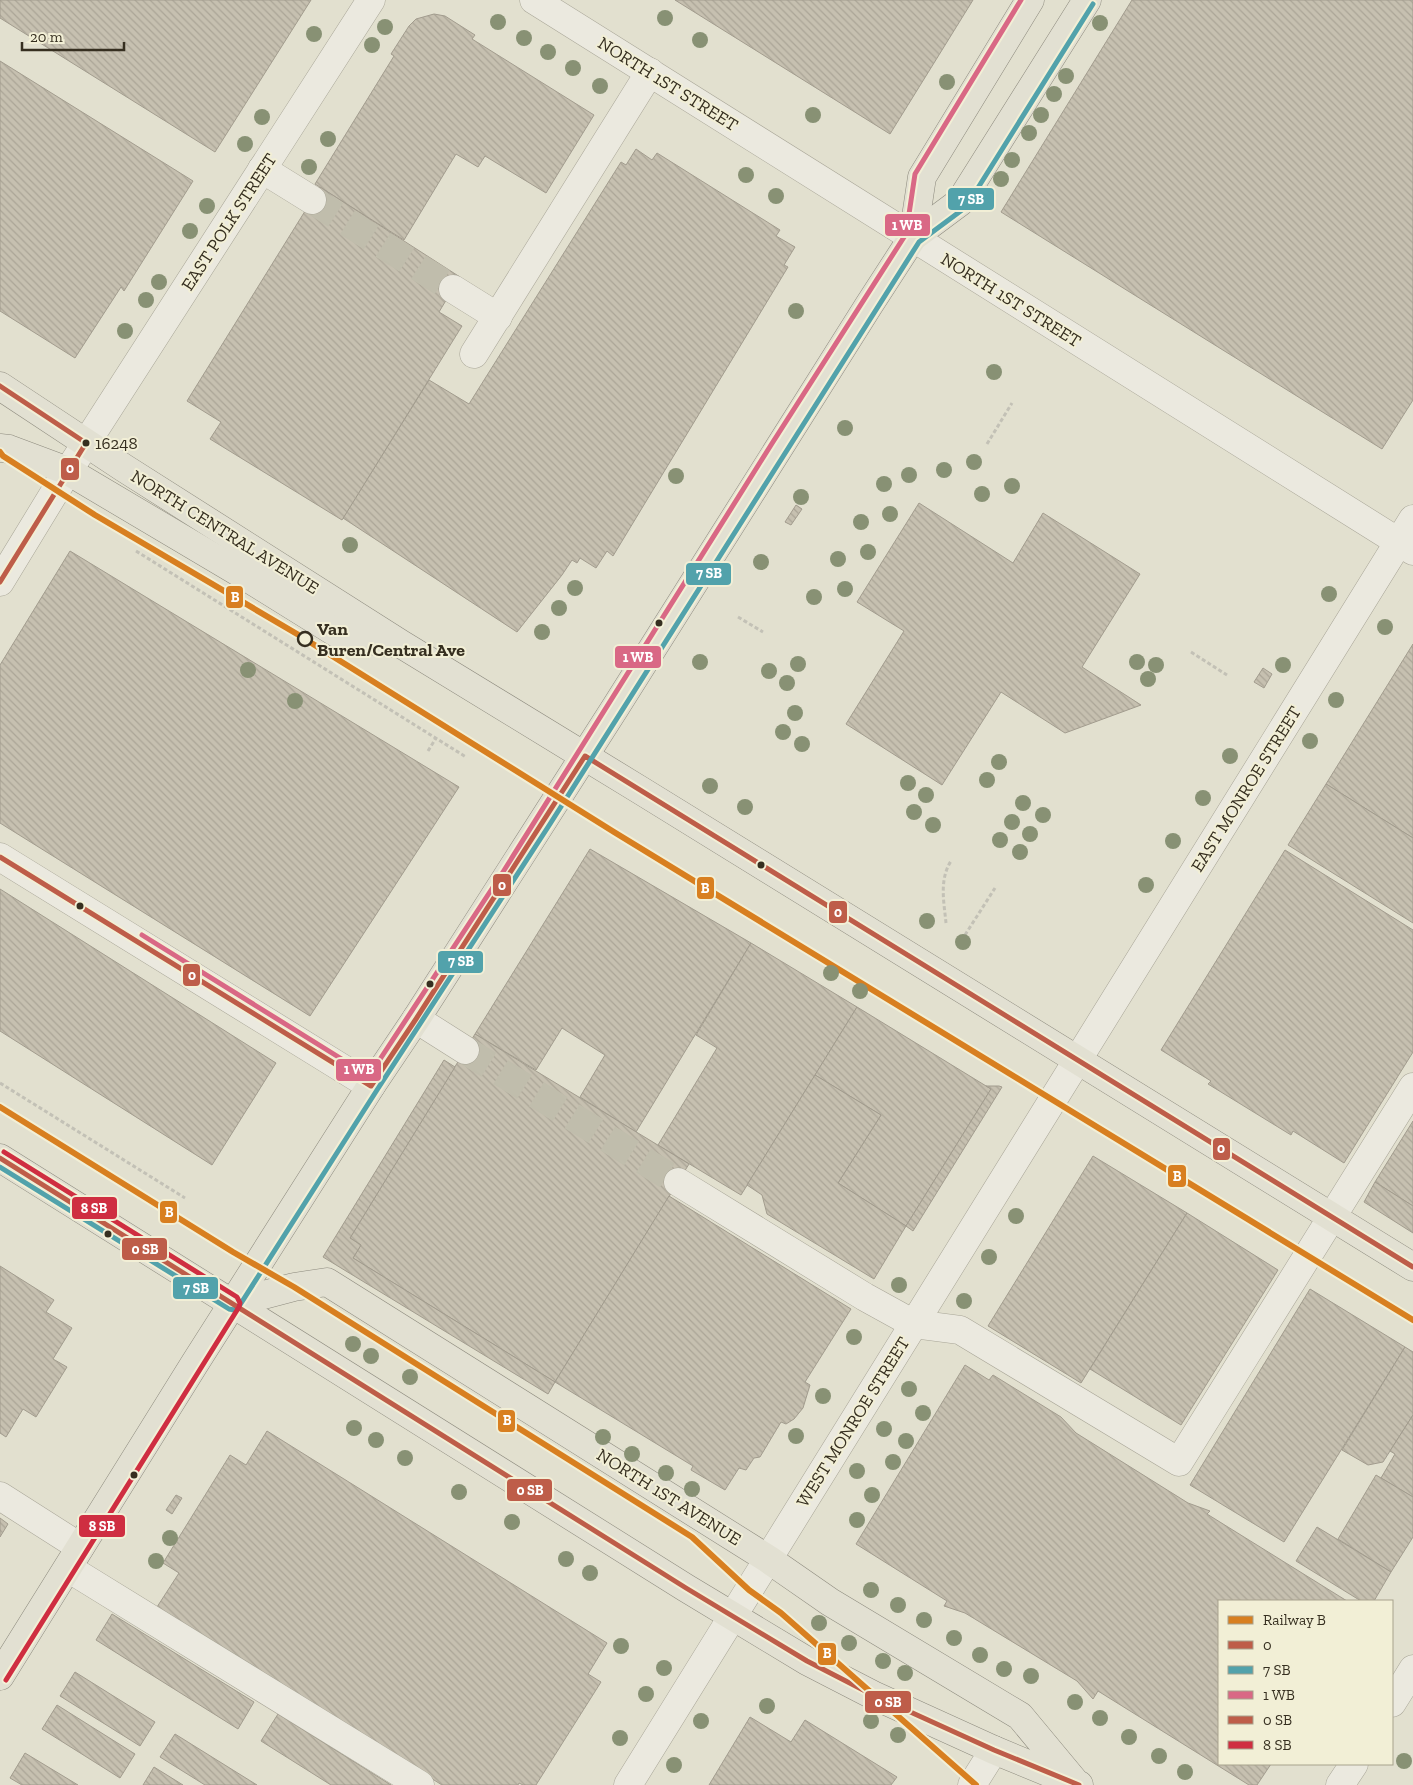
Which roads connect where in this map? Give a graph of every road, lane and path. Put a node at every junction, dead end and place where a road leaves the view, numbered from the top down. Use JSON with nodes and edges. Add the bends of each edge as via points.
{"nodes":[{"id":1,"x":371,"y":0,"type":"edge"},
{"id":2,"x":534,"y":0,"type":"edge"},
{"id":3,"x":1030,"y":0,"type":"edge"},
{"id":4,"x":1087,"y":0,"type":"edge"},
{"id":5,"x":650,"y":72,"type":"junction"},
{"id":6,"x":262,"y":169,"type":"junction"},
{"id":7,"x":312,"y":200,"type":"tunnel mouth"},
{"id":8,"x":913,"y":237,"type":"junction"},
{"id":9,"x":453,"y":289,"type":"tunnel mouth"},
{"id":10,"x":498,"y":316,"type":"junction"},
{"id":11,"x":474,"y":354,"type":"dead end"},
{"id":12,"x":0,"y":386,"type":"edge"},
{"id":13,"x":1012,"y":403,"type":"dead end"},
{"id":14,"x":86,"y":443,"type":"junction"},
{"id":15,"x":987,"y":444,"type":"dead end"},
{"id":16,"x":0,"y":448,"type":"edge"},
{"id":17,"x":68,"y":471,"type":"junction"},
{"id":18,"x":1413,"y":519,"type":"edge"},
{"id":19,"x":1406,"y":547,"type":"edge"},
{"id":20,"x":134,"y":550,"type":"dead end"},
{"id":21,"x":0,"y":582,"type":"edge"},
{"id":22,"x":738,"y":617,"type":"dead end"},
{"id":23,"x":763,"y":632,"type":"dead end"},
{"id":24,"x":401,"y":644,"type":"junction"},
{"id":25,"x":1191,"y":652,"type":"dead end"},
{"id":26,"x":1227,"y":675,"type":"dead end"},
{"id":27,"x":436,"y":738,"type":"junction"},
{"id":28,"x":428,"y":751,"type":"dead end"},
{"id":29,"x":585,"y":756,"type":"junction"},
{"id":30,"x":466,"y":758,"type":"dead end"},
{"id":31,"x":0,"y":857,"type":"edge"},
{"id":32,"x":951,"y":860,"type":"dead end"},
{"id":33,"x":995,"y":888,"type":"dead end"},
{"id":34,"x":946,"y":923,"type":"dead end"},
{"id":35,"x":965,"y":935,"type":"dead end"},
{"id":36,"x":416,"y":1019,"type":"junction"},
{"id":37,"x":465,"y":1050,"type":"tunnel mouth"},
{"id":38,"x":1078,"y":1059,"type":"junction"},
{"id":39,"x":0,"y":1083,"type":"edge"},
{"id":40,"x":371,"y":1086,"type":"junction"},
{"id":41,"x":1413,"y":1087,"type":"edge"},
{"id":42,"x":0,"y":1158,"type":"edge"},
{"id":43,"x":678,"y":1182,"type":"tunnel mouth"},
{"id":44,"x":185,"y":1198,"type":"dead end"},
{"id":45,"x":1332,"y":1216,"type":"junction"},
{"id":46,"x":1413,"y":1266,"type":"edge"},
{"id":47,"x":233,"y":1303,"type":"junction"},
{"id":48,"x":914,"y":1324,"type":"junction"},
{"id":49,"x":0,"y":1496,"type":"edge"},
{"id":50,"x":74,"y":1557,"type":"junction"},
{"id":51,"x":768,"y":1559,"type":"junction"},
{"id":52,"x":732,"y":1617,"type":"junction"},
{"id":53,"x":1413,"y":1669,"type":"edge"},
{"id":54,"x":0,"y":1676,"type":"edge"},
{"id":55,"x":1393,"y":1701,"type":"edge"},
{"id":56,"x":994,"y":1750,"type":"junction"},
{"id":57,"x":1353,"y":1765,"type":"edge"},
{"id":58,"x":1077,"y":1783,"type":"edge"},
{"id":59,"x":420,"y":1785,"type":"edge"},
{"id":60,"x":628,"y":1785,"type":"edge"},
{"id":61,"x":972,"y":1785,"type":"edge"},
{"id":62,"x":1340,"y":1785,"type":"edge"}],
"edges":[{"from":1,"to":6,"type":"street","name":"EAST POLK STREET"},
{"from":2,"to":5,"type":"street","name":"NORTH 1ST STREET"},
{"from":3,"to":8,"type":"main road","via":[[922,177]]},
{"from":4,"to":8,"type":"main road","via":[[960,202]]},
{"from":5,"to":8,"type":"street","name":"NORTH 1ST STREET"},
{"from":5,"to":10,"type":"street"},
{"from":6,"to":7,"type":"street"},
{"from":6,"to":14,"type":"street","name":"EAST POLK STREET"},
{"from":8,"to":19,"type":"street","name":"NORTH 1ST STREET"},
{"from":8,"to":29,"type":"main road"},
{"from":9,"to":10,"type":"street"},
{"from":10,"to":11,"type":"street"},
{"from":12,"to":14,"type":"main road","name":"NORTH CENTRAL AVENUE"},
{"from":13,"to":15,"type":"path"},
{"from":14,"to":17,"type":"street","name":"EAST POLK STREET"},
{"from":14,"to":24,"type":"main road","name":"NORTH CENTRAL AVENUE"},
{"from":16,"to":17,"type":"main road","name":"NORTH CENTRAL AVENUE"},
{"from":17,"to":21,"type":"street","name":"EAST POLK STREET"},
{"from":17,"to":24,"type":"main road","name":"NORTH CENTRAL AVENUE","via":[[343,637]]},
{"from":18,"to":19,"type":"street","name":"EAST MONROE STREET"},
{"from":19,"to":38,"type":"street","name":"EAST MONROE STREET"},
{"from":20,"to":27,"type":"path"},
{"from":22,"to":23,"type":"path"},
{"from":24,"to":29,"type":"main road","name":"NORTH CENTRAL AVENUE"},
{"from":25,"to":26,"type":"path"},
{"from":27,"to":28,"type":"path"},
{"from":27,"to":30,"type":"path"},
{"from":29,"to":36,"type":"main road"},
{"from":29,"to":38,"type":"main road","name":"NORTH CENTRAL AVENUE"},
{"from":31,"to":40,"type":"street"},
{"from":32,"to":34,"type":"path","via":[[942,888]]},
{"from":33,"to":35,"type":"path"},
{"from":36,"to":37,"type":"street"},
{"from":36,"to":40,"type":"main road"},
{"from":38,"to":45,"type":"main road","name":"NORTH CENTRAL AVENUE"},
{"from":38,"to":48,"type":"street","name":"WEST MONROE STREET"},
{"from":39,"to":44,"type":"path"},
{"from":40,"to":47,"type":"main road"},
{"from":41,"to":45,"type":"street"},
{"from":42,"to":47,"type":"main road","name":"NORTH 1ST AVENUE"},
{"from":43,"to":48,"type":"street"},
{"from":45,"to":46,"type":"main road","name":"NORTH CENTRAL AVENUE"},
{"from":45,"to":48,"type":"street","via":[[1179,1462],[960,1330]]},
{"from":47,"to":50,"type":"main road"},
{"from":47,"to":51,"type":"main road","name":"NORTH 1ST AVENUE","via":[[327,1282]]},
{"from":47,"to":52,"type":"main road","name":"NORTH 1ST AVENUE"},
{"from":48,"to":51,"type":"street","name":"WEST MONROE STREET"},
{"from":49,"to":50,"type":"street"},
{"from":50,"to":54,"type":"main road"},
{"from":50,"to":59,"type":"street"},
{"from":51,"to":52,"type":"street","name":"WEST MONROE STREET"},
{"from":51,"to":58,"type":"main road","name":"NORTH 1ST AVENUE","via":[[830,1602],[1020,1716]]},
{"from":52,"to":56,"type":"main road","name":"NORTH 1ST AVENUE","via":[[807,1662]]},
{"from":52,"to":60,"type":"street","name":"WEST MONROE STREET"},
{"from":53,"to":55,"type":"street"},
{"from":56,"to":58,"type":"main road","name":"NORTH 1ST AVENUE"},
{"from":56,"to":61,"type":"street"},
{"from":57,"to":62,"type":"street"}]}
